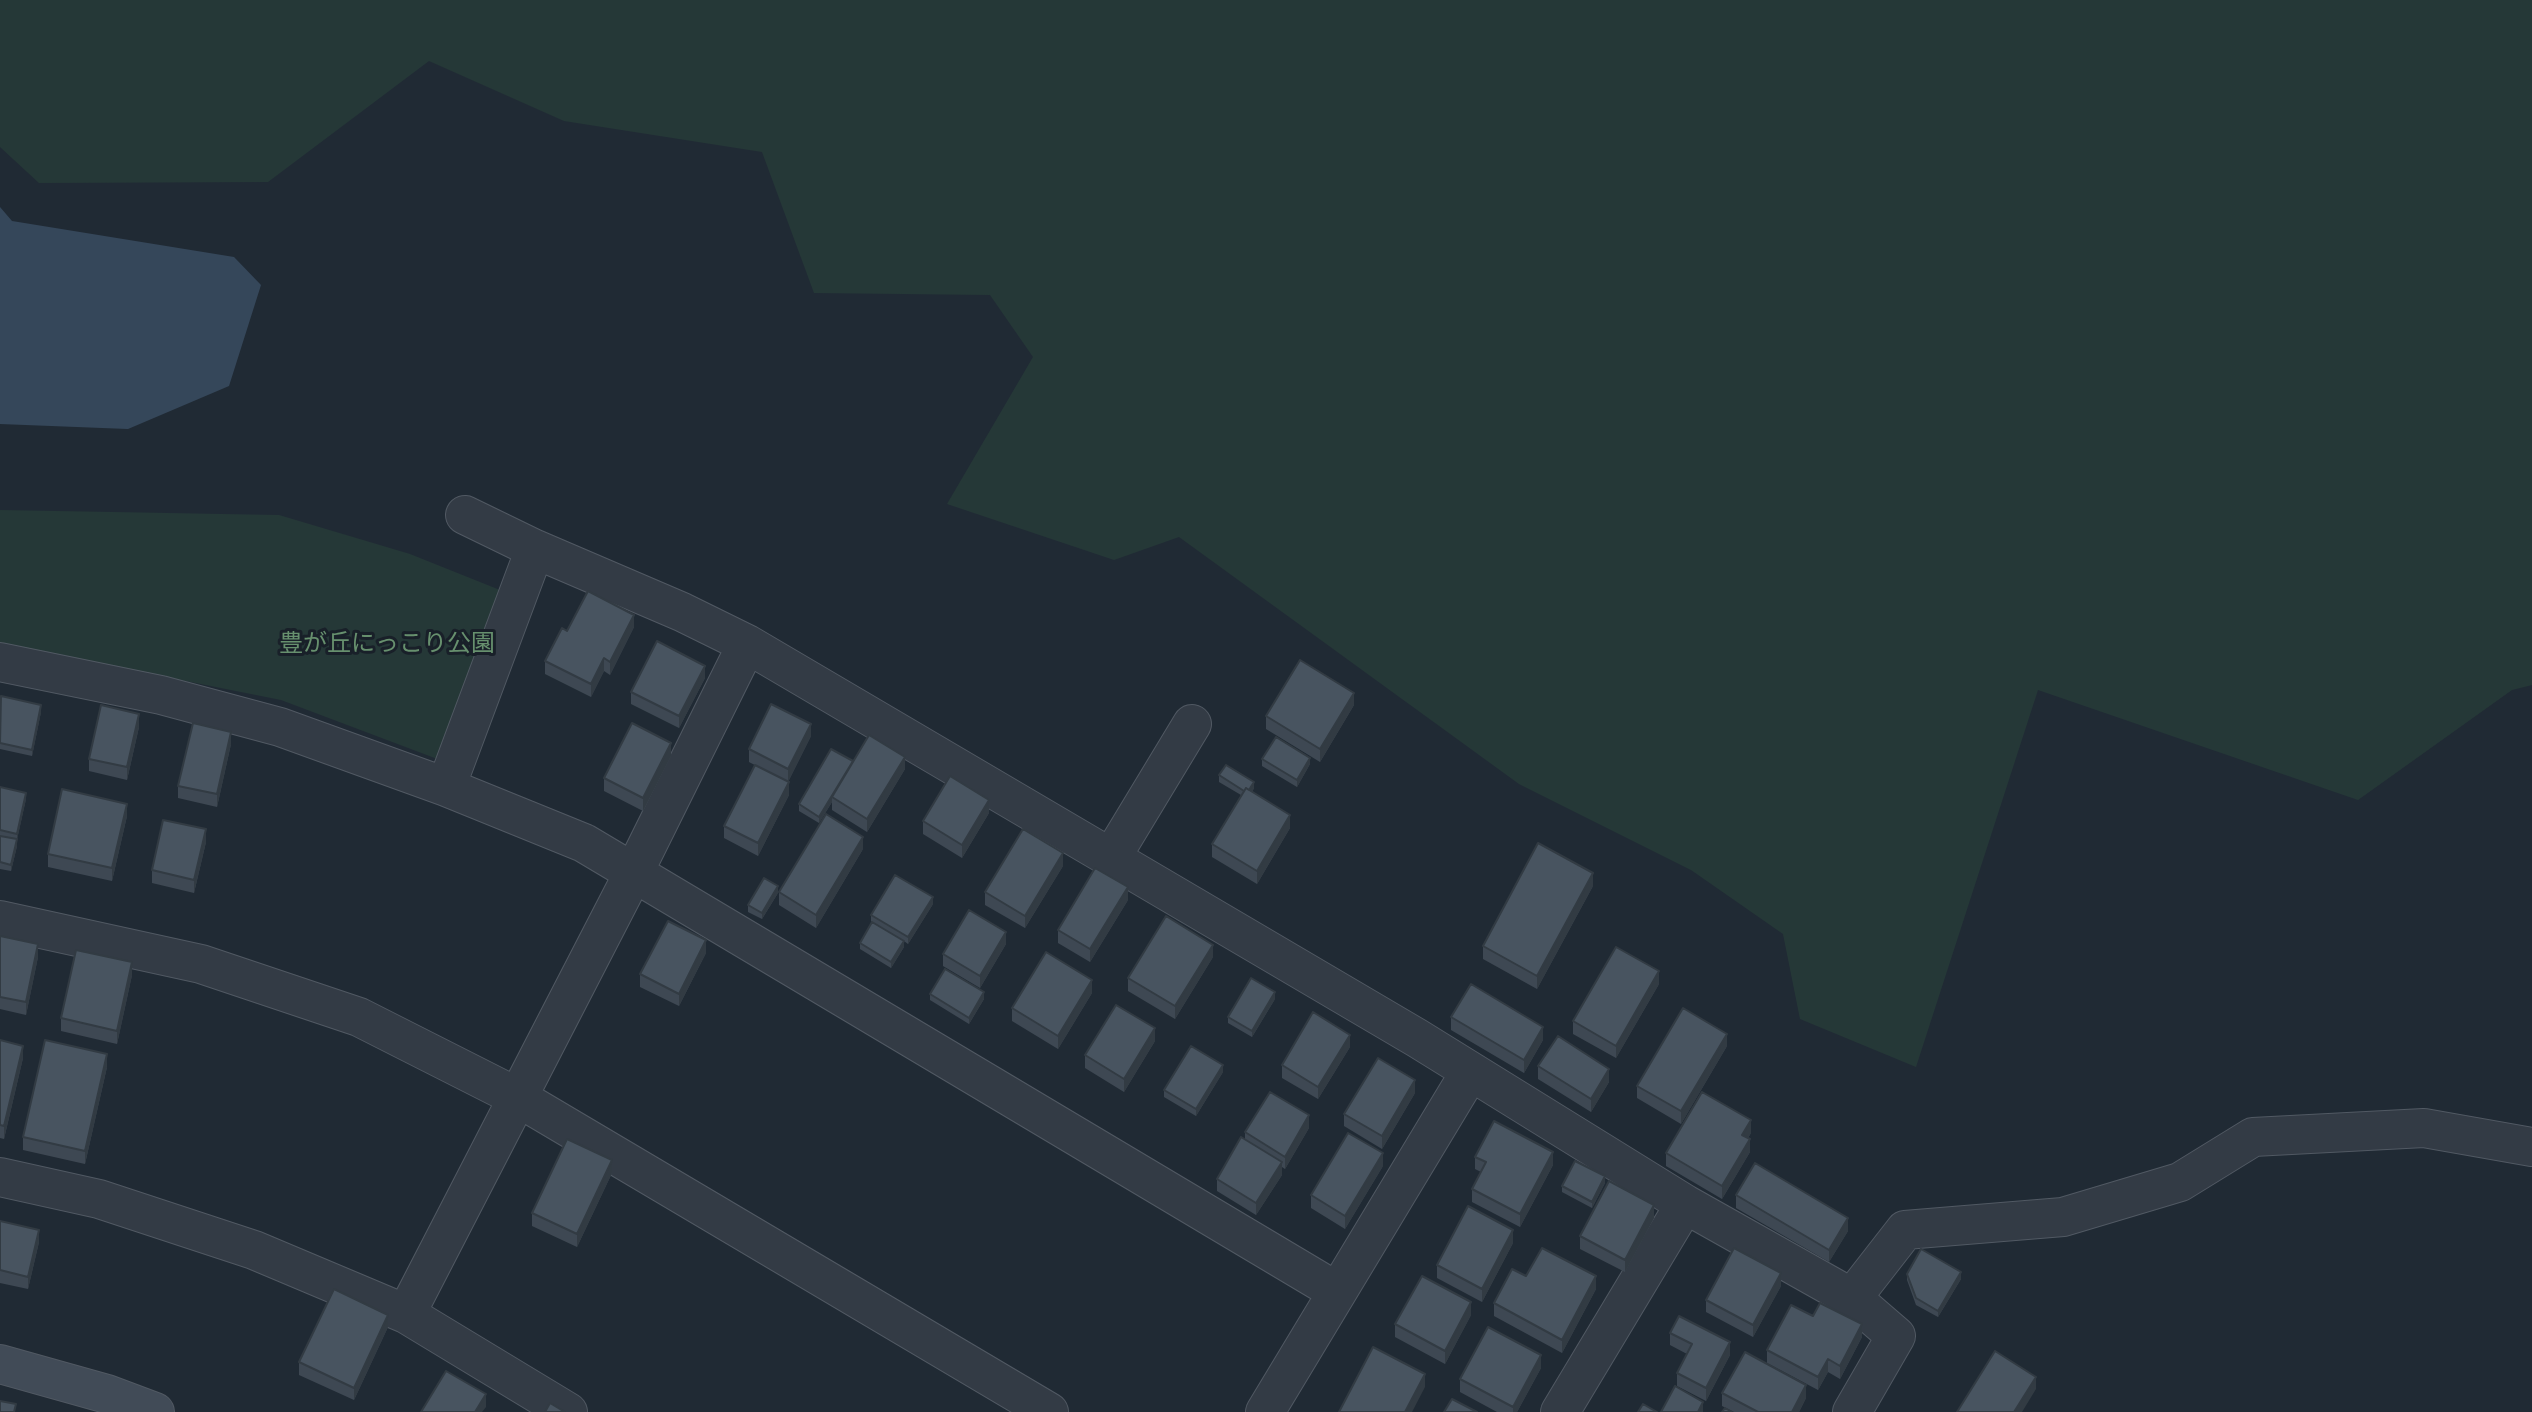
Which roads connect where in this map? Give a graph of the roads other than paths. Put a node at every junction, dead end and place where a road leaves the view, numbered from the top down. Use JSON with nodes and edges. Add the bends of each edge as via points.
{"nodes":[{"id":1,"x":465,"y":515,"type":"dead end"},
{"id":2,"x":535,"y":549,"type":"junction"},
{"id":3,"x":747,"y":644,"type":"junction"},
{"id":4,"x":0,"y":662,"type":"edge"},
{"id":5,"x":1192,"y":724,"type":"dead end"},
{"id":6,"x":446,"y":787,"type":"junction"},
{"id":7,"x":1111,"y":858,"type":"junction"},
{"id":8,"x":633,"y":874,"type":"junction"},
{"id":9,"x":0,"y":920,"type":"edge"},
{"id":10,"x":1470,"y":1072,"type":"junction"},
{"id":11,"x":517,"y":1097,"type":"junction"},
{"id":12,"x":2532,"y":1147,"type":"edge"},
{"id":13,"x":0,"y":1177,"type":"edge"},
{"id":14,"x":1685,"y":1204,"type":"junction"},
{"id":15,"x":1336,"y":1291,"type":"junction"},
{"id":16,"x":1852,"y":1298,"type":"junction"},
{"id":17,"x":406,"y":1314,"type":"junction"},
{"id":18,"x":0,"y":1364,"type":"edge"},
{"id":19,"x":155,"y":1412,"type":"edge"},
{"id":20,"x":568,"y":1412,"type":"edge"},
{"id":21,"x":1049,"y":1412,"type":"edge"},
{"id":22,"x":1265,"y":1412,"type":"edge"},
{"id":23,"x":1560,"y":1412,"type":"edge"},
{"id":24,"x":1852,"y":1412,"type":"edge"}],
"edges":[{"from":1,"to":2,"type":"street"},
{"from":2,"to":3,"type":"street"},
{"from":2,"to":6,"type":"street"},
{"from":3,"to":7,"type":"street"},
{"from":3,"to":8,"type":"street"},
{"from":4,"to":6,"type":"street","via":[[161,695],[280,727]]},
{"from":5,"to":7,"type":"street"},
{"from":6,"to":8,"type":"street","via":[[584,843]]},
{"from":7,"to":10,"type":"street"},
{"from":8,"to":11,"type":"street"},
{"from":8,"to":15,"type":"street"},
{"from":9,"to":11,"type":"street","via":[[201,964],[359,1017]]},
{"from":10,"to":14,"type":"street"},
{"from":10,"to":15,"type":"street"},
{"from":11,"to":17,"type":"street"},
{"from":11,"to":21,"type":"street"},
{"from":12,"to":16,"type":"street","via":[[2424,1128],[2253,1137],[2180,1182],[2063,1217],[1905,1230]]},
{"from":13,"to":17,"type":"street","via":[[99,1199],[254,1250]]},
{"from":14,"to":16,"type":"street"},
{"from":14,"to":23,"type":"street"},
{"from":15,"to":22,"type":"street"},
{"from":16,"to":24,"type":"street","via":[[1896,1336]]},
{"from":17,"to":20,"type":"street"},
{"from":18,"to":19,"type":"street"}]}
